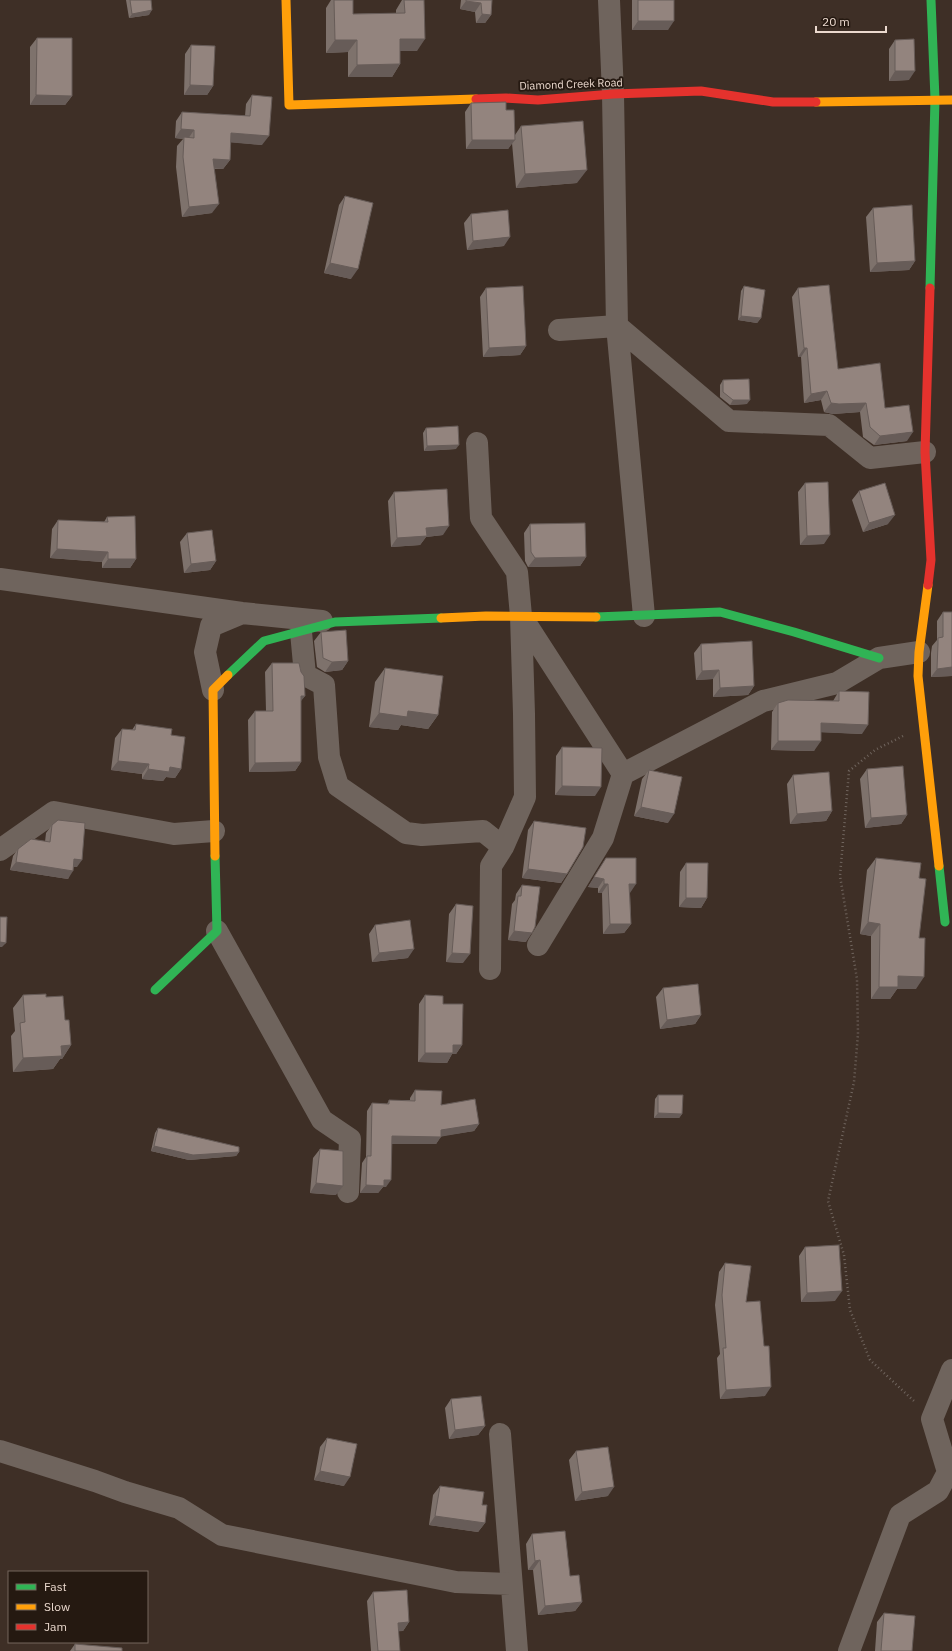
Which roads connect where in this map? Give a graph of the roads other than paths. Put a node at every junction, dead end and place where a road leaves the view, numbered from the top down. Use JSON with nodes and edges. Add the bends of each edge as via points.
{"nodes":[{"id":1,"x":286,"y":0,"type":"edge"},
{"id":2,"x":609,"y":0,"type":"edge"},
{"id":3,"x":931,"y":0,"type":"edge"},
{"id":4,"x":613,"y":94,"type":"junction"},
{"id":5,"x":935,"y":100,"type":"junction"},
{"id":6,"x":952,"y":100,"type":"edge"},
{"id":7,"x":617,"y":326,"type":"junction"},
{"id":8,"x":559,"y":330,"type":"dead end"},
{"id":9,"x":477,"y":443,"type":"dead end"},
{"id":10,"x":925,"y":452,"type":"junction"},
{"id":11,"x":0,"y":579,"type":"edge"},
{"id":12,"x":242,"y":613,"type":"junction"},
{"id":13,"x":521,"y":616,"type":"junction"},
{"id":14,"x":644,"y":616,"type":"junction"},
{"id":15,"x":335,"y":622,"type":"junction"},
{"id":16,"x":301,"y":632,"type":"junction"},
{"id":17,"x":919,"y":652,"type":"junction"},
{"id":18,"x":879,"y":658,"type":"junction"},
{"id":19,"x":213,"y":690,"type":"junction"},
{"id":20,"x":623,"y":774,"type":"junction"},
{"id":21,"x":214,"y":831,"type":"junction"},
{"id":22,"x":503,"y":847,"type":"junction"},
{"id":23,"x":0,"y":850,"type":"edge"},
{"id":24,"x":945,"y":922,"type":"dead end"},
{"id":25,"x":217,"y":931,"type":"junction"},
{"id":26,"x":538,"y":945,"type":"dead end"},
{"id":27,"x":490,"y":970,"type":"dead end"},
{"id":28,"x":155,"y":990,"type":"dead end"},
{"id":29,"x":348,"y":1192,"type":"dead end"},
{"id":30,"x":952,"y":1370,"type":"edge"},
{"id":31,"x":500,"y":1434,"type":"dead end"},
{"id":32,"x":0,"y":1451,"type":"edge"},
{"id":33,"x":511,"y":1584,"type":"junction"},
{"id":34,"x":517,"y":1651,"type":"edge"},
{"id":35,"x":850,"y":1651,"type":"edge"}],
"edges":[{"from":1,"to":4,"type":"street","name":"Diamond Creek Road","via":[[289,105],[506,98],[538,100]]},
{"from":2,"to":4,"type":"street"},
{"from":3,"to":5,"type":"street"},
{"from":4,"to":5,"type":"street","name":"Diamond Creek Road","via":[[701,91],[773,102]]},
{"from":4,"to":7,"type":"street"},
{"from":5,"to":6,"type":"street","name":"Diamond Creek Road"},
{"from":5,"to":10,"type":"street"},
{"from":7,"to":8,"type":"street"},
{"from":7,"to":10,"type":"street","via":[[729,421],[829,425],[870,458]]},
{"from":7,"to":14,"type":"street"},
{"from":9,"to":13,"type":"street","via":[[481,518],[517,572]]},
{"from":10,"to":17,"type":"street","via":[[931,560]]},
{"from":11,"to":12,"type":"street"},
{"from":12,"to":15,"type":"street"},
{"from":12,"to":19,"type":"street","via":[[211,626],[205,652]]},
{"from":13,"to":14,"type":"street"},
{"from":13,"to":15,"type":"street"},
{"from":13,"to":20,"type":"street"},
{"from":13,"to":22,"type":"street","via":[[525,797]]},
{"from":14,"to":18,"type":"street","via":[[720,612]]},
{"from":15,"to":16,"type":"street"},
{"from":16,"to":19,"type":"street","via":[[264,641]]},
{"from":16,"to":22,"type":"street","via":[[305,675],[324,685],[329,756],[338,786],[406,833],[422,835],[483,831]]},
{"from":17,"to":18,"type":"street"},
{"from":17,"to":24,"type":"street","via":[[918,676]]},
{"from":18,"to":20,"type":"street","via":[[837,683],[763,701]]},
{"from":19,"to":21,"type":"street"},
{"from":20,"to":26,"type":"street","via":[[603,838]]},
{"from":21,"to":23,"type":"street","via":[[174,834],[54,812]]},
{"from":21,"to":25,"type":"street"},
{"from":22,"to":27,"type":"street","via":[[492,866]]},
{"from":25,"to":28,"type":"street"},
{"from":25,"to":29,"type":"street","via":[[322,1120],[350,1139]]},
{"from":30,"to":35,"type":"street","via":[[932,1419],[948,1472],[938,1491],[900,1515]]},
{"from":31,"to":33,"type":"street"},
{"from":32,"to":33,"type":"street","via":[[179,1508],[222,1535],[456,1582]]},
{"from":33,"to":34,"type":"street"}]}
